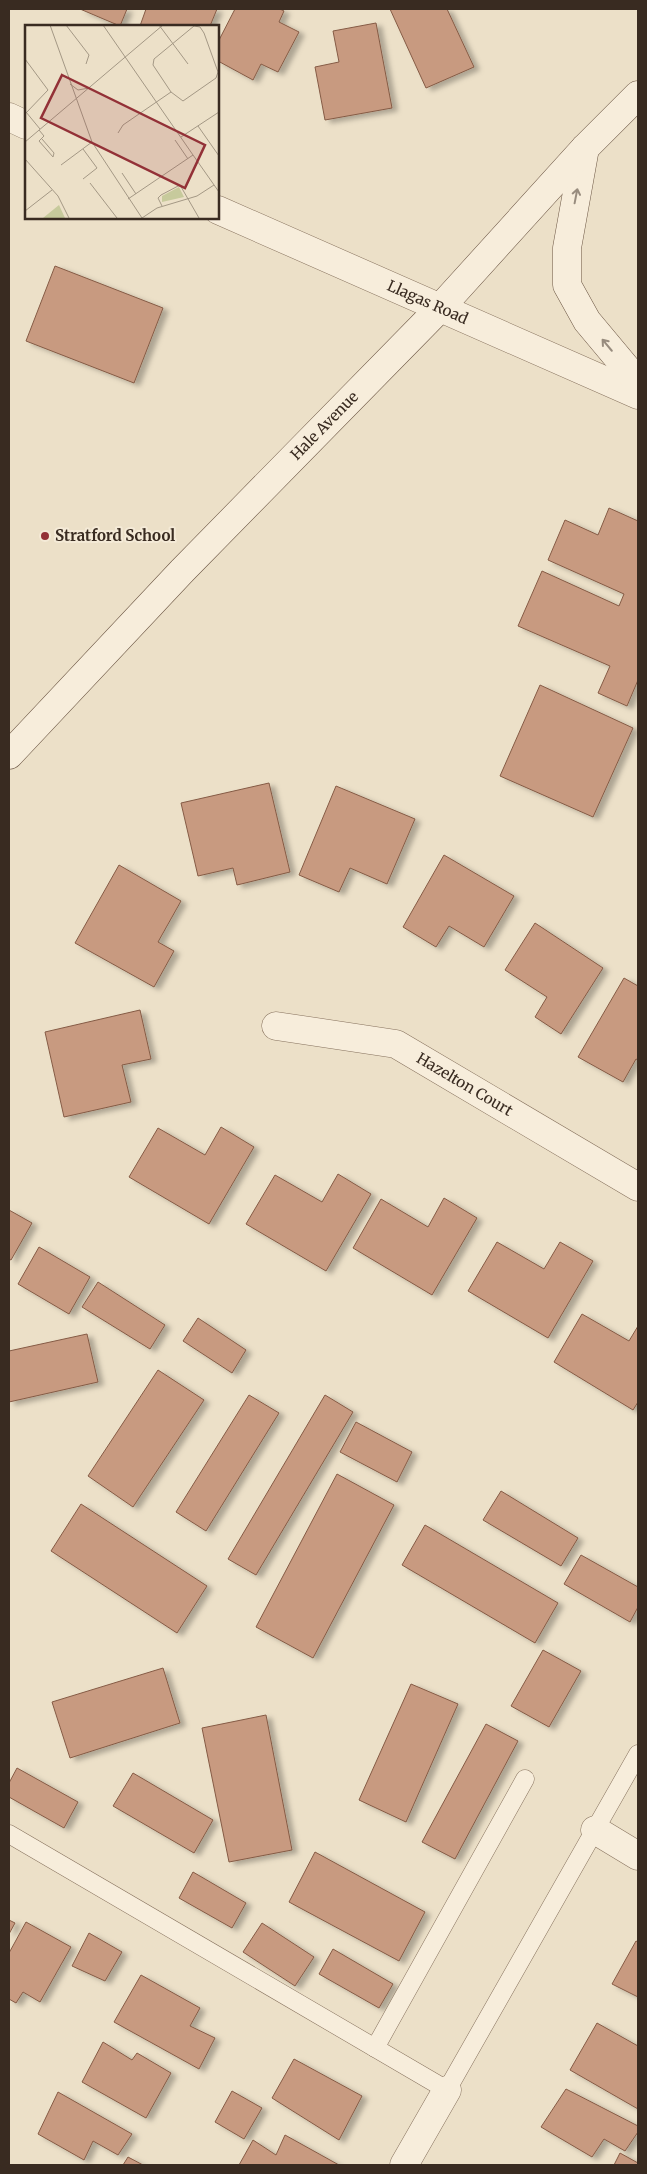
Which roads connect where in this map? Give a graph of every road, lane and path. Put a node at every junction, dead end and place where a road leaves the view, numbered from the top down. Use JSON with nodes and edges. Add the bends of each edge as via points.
{"nodes":[{"id":1,"x":638,"y":94,"type":"edge"},
{"id":2,"x":9,"y":117,"type":"edge"},
{"id":3,"x":25,"y":125,"type":"edge"},
{"id":4,"x":585,"y":148,"type":"junction"},
{"id":5,"x":219,"y":210,"type":"edge"},
{"id":6,"x":440,"y":308,"type":"junction"},
{"id":7,"x":638,"y":382,"type":"edge"},
{"id":8,"x":638,"y":395,"type":"edge"},
{"id":9,"x":9,"y":755,"type":"edge"},
{"id":10,"x":276,"y":1026,"type":"dead end"},
{"id":11,"x":638,"y":1187,"type":"edge"},
{"id":12,"x":638,"y":1754,"type":"edge"},
{"id":13,"x":525,"y":1779,"type":"dead end"},
{"id":14,"x":595,"y":1830,"type":"junction"},
{"id":15,"x":9,"y":1834,"type":"edge"},
{"id":16,"x":638,"y":1856,"type":"edge"},
{"id":17,"x":375,"y":2048,"type":"junction"},
{"id":18,"x":447,"y":2090,"type":"junction"},
{"id":19,"x":404,"y":2165,"type":"edge"}],
"edges":[{"from":1,"to":4,"type":"main road","name":"Hale Avenue"},
{"from":2,"to":3,"type":"main road"},
{"from":4,"to":6,"type":"main road","name":"Hale Avenue"},
{"from":7,"to":4,"type":"main road","one_way":true,"via":[[587,321],[567,285],[566,248]]},
{"from":5,"to":6,"type":"main road","name":"Llagas Road"},
{"from":6,"to":8,"type":"main road","name":"Llagas Road"},
{"from":6,"to":9,"type":"main road","name":"Hale Avenue","via":[[182,570]]},
{"from":10,"to":11,"type":"main road","name":"Hazelton Court","via":[[396,1044]]},
{"from":12,"to":14,"type":"lane"},
{"from":13,"to":17,"type":"lane"},
{"from":14,"to":16,"type":"main road"},
{"from":14,"to":18,"type":"lane"},
{"from":15,"to":17,"type":"lane"},
{"from":17,"to":18,"type":"lane"},
{"from":18,"to":19,"type":"main road"}]}
